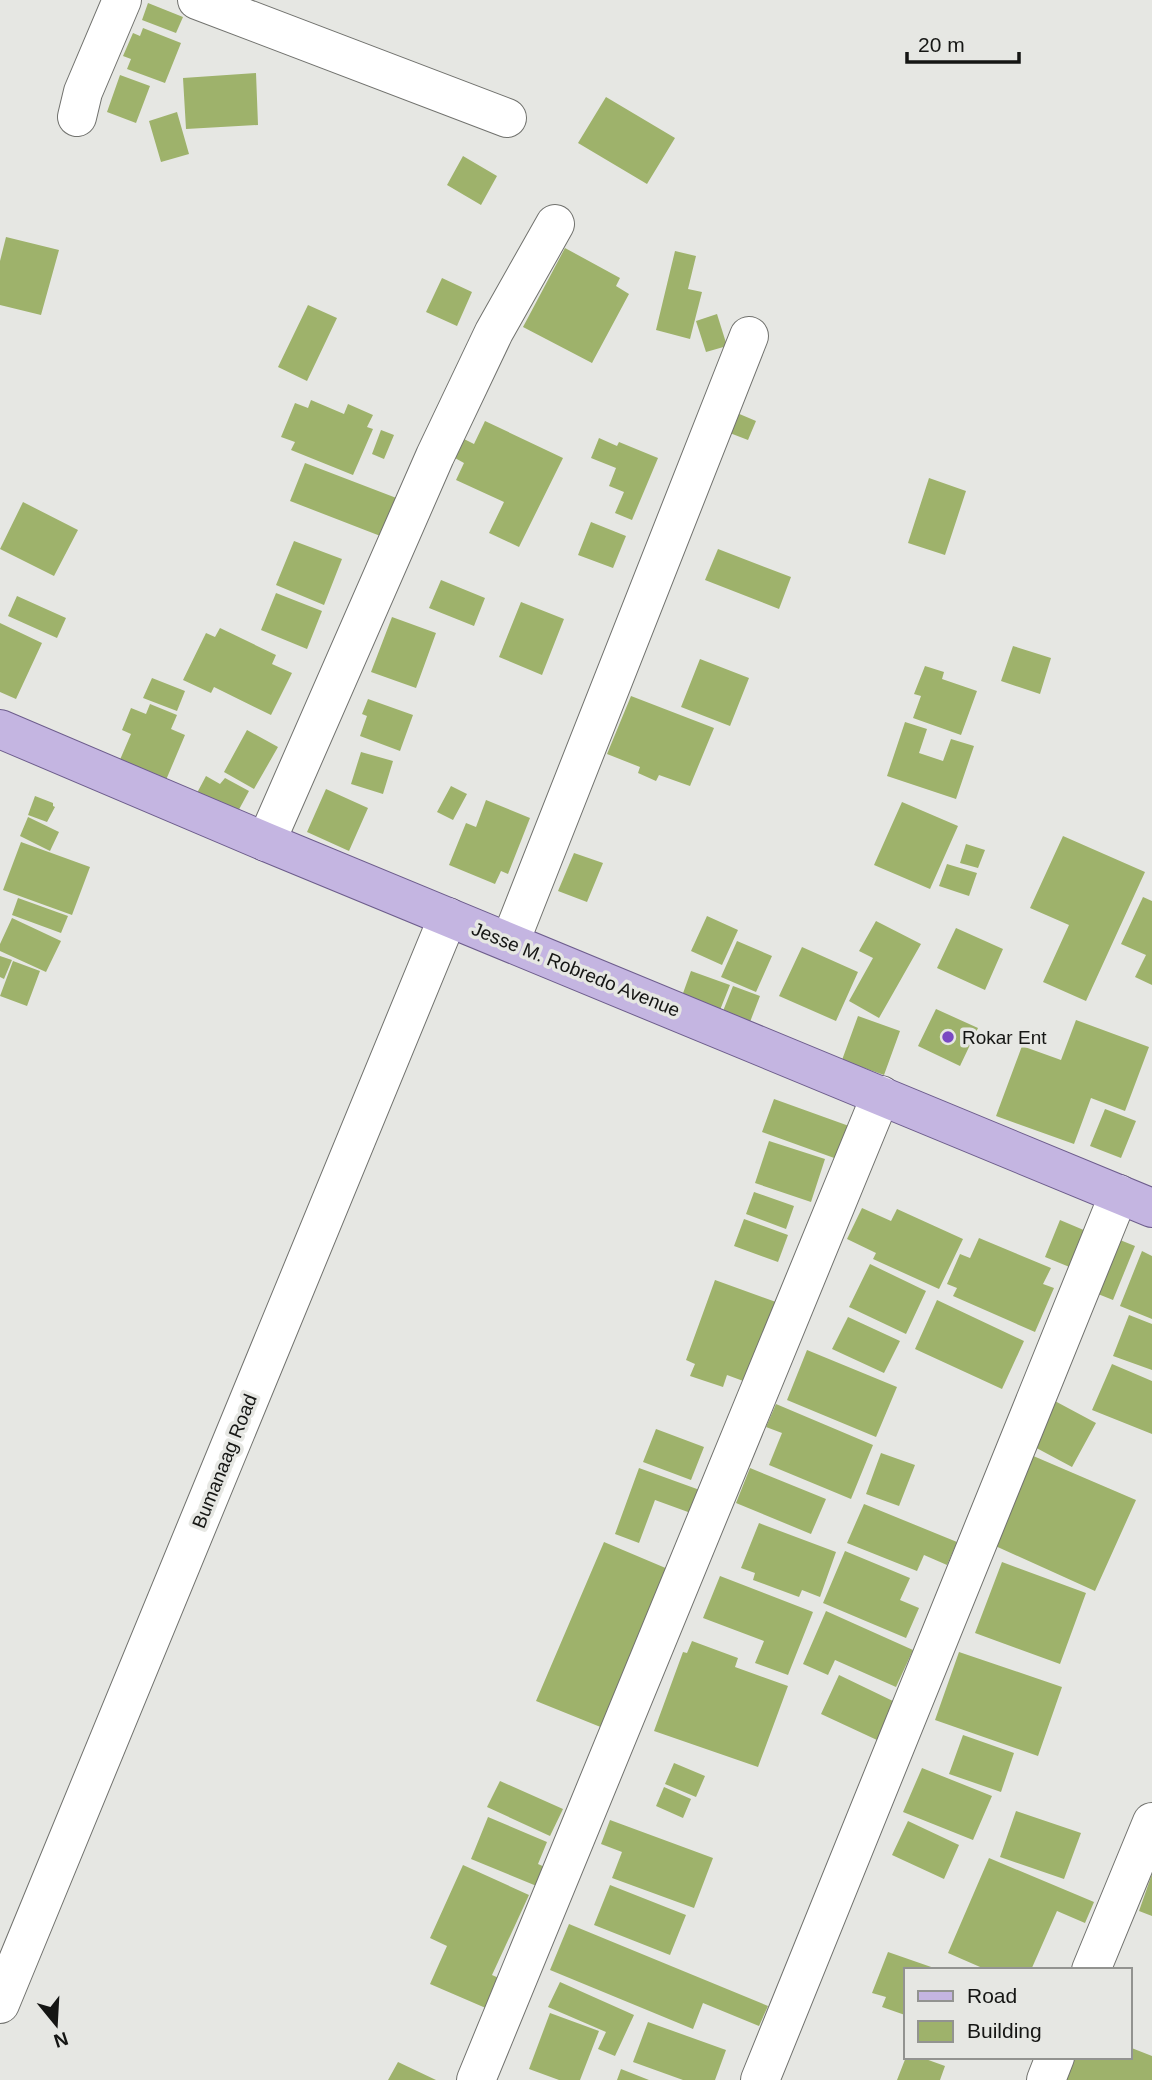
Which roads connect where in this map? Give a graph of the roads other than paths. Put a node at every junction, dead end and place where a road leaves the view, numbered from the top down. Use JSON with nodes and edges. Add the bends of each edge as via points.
{"nodes":[{"id":1,"x":122,"y":0,"type":"edge"},
{"id":2,"x":197,"y":0,"type":"edge"},
{"id":3,"x":77,"y":117,"type":"dead end"},
{"id":4,"x":507,"y":118,"type":"dead end"},
{"id":5,"x":555,"y":224,"type":"dead end"},
{"id":6,"x":749,"y":336,"type":"dead end"},
{"id":7,"x":0,"y":729,"type":"edge"},
{"id":8,"x":267,"y":842,"type":"junction"},
{"id":9,"x":448,"y":917,"type":"junction"},
{"id":10,"x":510,"y":942,"type":"junction"},
{"id":11,"x":881,"y":1095,"type":"junction"},
{"id":12,"x":1136,"y":1201,"type":"edge"},
{"id":13,"x":1152,"y":1822,"type":"edge"},
{"id":14,"x":1092,"y":1968,"type":"edge"},
{"id":15,"x":0,"y":2004,"type":"edge"},
{"id":16,"x":1054,"y":2059,"type":"edge"},
{"id":17,"x":476,"y":2080,"type":"edge"},
{"id":18,"x":760,"y":2080,"type":"edge"},
{"id":19,"x":1045,"y":2080,"type":"edge"}],
"edges":[{"from":1,"to":3,"type":"street","via":[[82,92]]},
{"from":2,"to":4,"type":"street"},
{"from":5,"to":8,"type":"street","via":[[494,332],[435,456]]},
{"from":6,"to":10,"type":"street"},
{"from":7,"to":8,"type":"main road","name":"Jesse M. Robredo Avenue"},
{"from":8,"to":9,"type":"main road","name":"Jesse M. Robredo Avenue"},
{"from":9,"to":10,"type":"main road","name":"Jesse M. Robredo Avenue"},
{"from":9,"to":15,"type":"street","name":"Bumanaag Road"},
{"from":10,"to":11,"type":"main road","name":"Jesse M. Robredo Avenue"},
{"from":11,"to":12,"type":"main road","name":"Jesse M. Robredo Avenue"},
{"from":11,"to":17,"type":"street"},
{"from":12,"to":18,"type":"street"},
{"from":13,"to":14,"type":"street"},
{"from":16,"to":19,"type":"street"}]}
